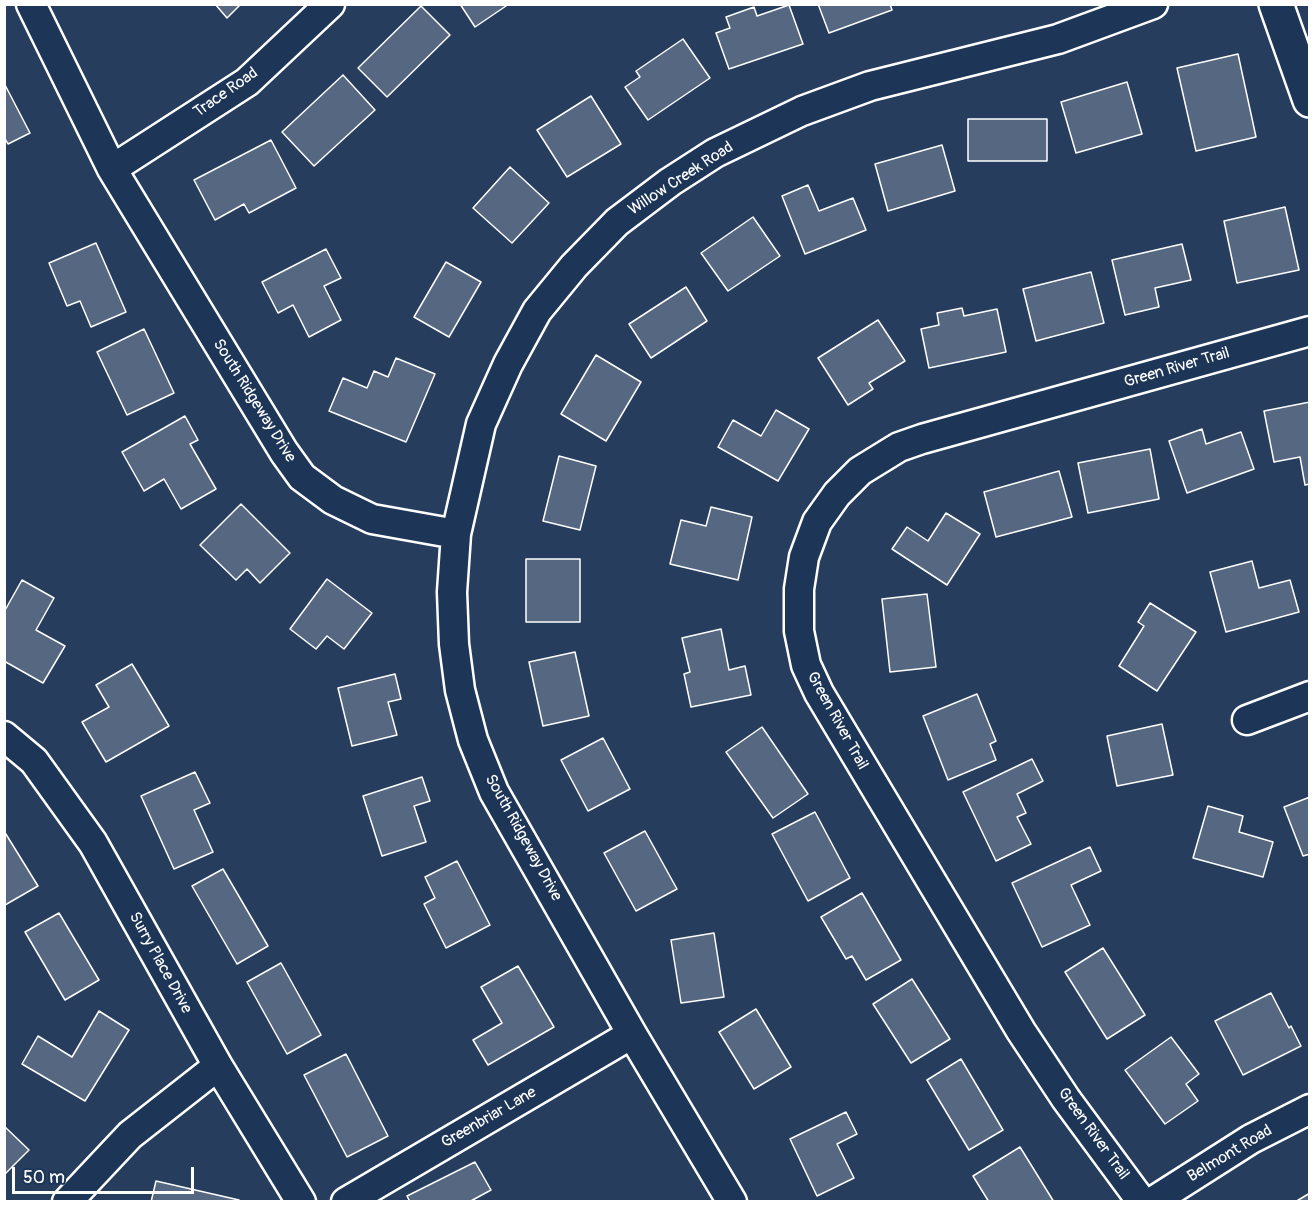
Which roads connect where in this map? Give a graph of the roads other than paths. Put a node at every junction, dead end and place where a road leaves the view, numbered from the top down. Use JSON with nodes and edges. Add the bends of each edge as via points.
{"nodes":[{"id":1,"x":31,"y":4,"type":"edge"},
{"id":2,"x":330,"y":4,"type":"edge"},
{"id":3,"x":1154,"y":4,"type":"edge"},
{"id":4,"x":1276,"y":4,"type":"edge"},
{"id":5,"x":1310,"y":100,"type":"edge"},
{"id":6,"x":112,"y":169,"type":"junction"},
{"id":7,"x":1310,"y":331,"type":"edge"},
{"id":8,"x":456,"y":534,"type":"junction"},
{"id":9,"x":1310,"y":696,"type":"edge"},
{"id":10,"x":1247,"y":720,"type":"dead end"},
{"id":11,"x":4,"y":736,"type":"edge"},
{"id":12,"x":632,"y":1034,"type":"junction"},
{"id":13,"x":218,"y":1066,"type":"junction"},
{"id":14,"x":1310,"y":1109,"type":"edge"},
{"id":15,"x":66,"y":1202,"type":"edge"},
{"id":16,"x":301,"y":1202,"type":"edge"},
{"id":17,"x":346,"y":1202,"type":"edge"},
{"id":18,"x":732,"y":1202,"type":"edge"},
{"id":19,"x":1142,"y":1202,"type":"edge"},
{"id":20,"x":1152,"y":1202,"type":"edge"}],
"edges":[{"from":1,"to":6,"type":"street","name":"South Ridgeway Drive"},
{"from":2,"to":6,"type":"street","name":"Trace Road","via":[[247,82]]},
{"from":3,"to":8,"type":"street","name":"Willow Creek Road","via":[[1058,39],[870,86],[802,111],[715,153],[617,222],[537,311],[508,364],[481,424]]},
{"from":4,"to":5,"type":"street"},
{"from":6,"to":8,"type":"street","name":"South Ridgeway Drive","via":[[302,477],[333,500],[372,519]]},
{"from":7,"to":19,"type":"street","name":"Green River Trail","via":[[899,447],[860,471],[837,494],[818,522],[804,556],[799,631],[806,665],[819,693],[1021,1031]]},
{"from":8,"to":12,"type":"street","name":"South Ridgeway Drive","via":[[454,644],[460,690],[473,740],[494,792]]},
{"from":9,"to":10,"type":"street"},
{"from":11,"to":13,"type":"street","name":"Surry Place Drive","via":[[34,761],[93,843]]},
{"from":12,"to":17,"type":"street","name":"Greenbriar Lane"},
{"from":12,"to":18,"type":"street","name":"South Ridgeway Drive"},
{"from":13,"to":15,"type":"street","via":[[130,1135]]},
{"from":13,"to":16,"type":"street","name":"Surry Place Drive"},
{"from":14,"to":20,"type":"street","name":"Belmont Road","via":[[1251,1139]]}]}
